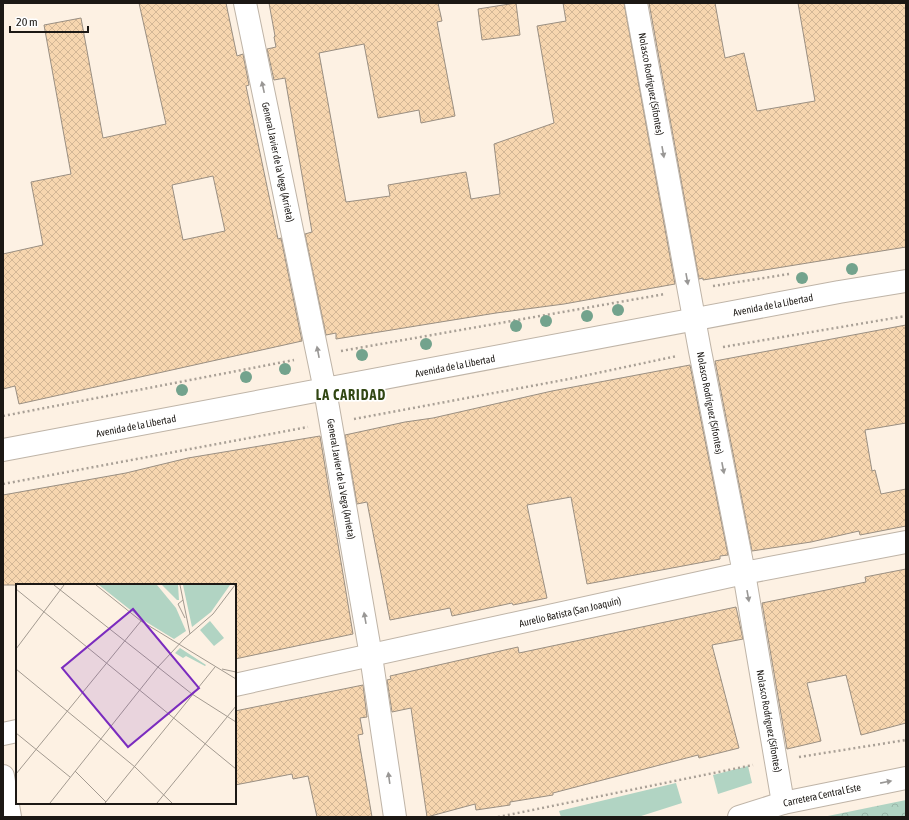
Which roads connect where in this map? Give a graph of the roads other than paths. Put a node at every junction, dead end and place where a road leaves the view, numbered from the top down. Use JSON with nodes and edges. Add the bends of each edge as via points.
{"nodes":[{"id":1,"x":245,"y":3,"type":"edge"},
{"id":2,"x":636,"y":3,"type":"edge"},
{"id":3,"x":906,"y":281,"type":"edge"},
{"id":4,"x":694,"y":320,"type":"junction"},
{"id":5,"x":325,"y":390,"type":"junction"},
{"id":6,"x":3,"y":450,"type":"edge"},
{"id":7,"x":906,"y":542,"type":"edge"},
{"id":8,"x":744,"y":573,"type":"junction"},
{"id":9,"x":371,"y":656,"type":"junction"},
{"id":10,"x":236,"y":685,"type":"edge"},
{"id":11,"x":16,"y":731,"type":"edge"},
{"id":12,"x":3,"y":734,"type":"edge"},
{"id":13,"x":3,"y":776,"type":"edge"},
{"id":14,"x":906,"y":778,"type":"edge"},
{"id":15,"x":783,"y":803,"type":"junction"},
{"id":16,"x":10,"y":817,"type":"edge"},
{"id":17,"x":395,"y":817,"type":"edge"},
{"id":18,"x":740,"y":817,"type":"edge"}],
"edges":[{"from":5,"to":1,"type":"main road","name":"General Javier de la Vega (Arrieta)","one_way":true},
{"from":2,"to":4,"type":"main road","name":"Nolasco Rodríguez (Sifontes)","one_way":true},
{"from":3,"to":4,"type":"main road","name":"Avenida de la Libertad"},
{"from":4,"to":5,"type":"main road","name":"Avenida de la Libertad"},
{"from":4,"to":8,"type":"main road","name":"Nolasco Rodríguez (Sifontes)","one_way":true},
{"from":5,"to":6,"type":"main road","name":"Avenida de la Libertad"},
{"from":9,"to":5,"type":"main road","name":"General Javier de la Vega (Arrieta)","one_way":true},
{"from":7,"to":8,"type":"main road","name":"Aurelio Batista (San Joaquín)"},
{"from":8,"to":9,"type":"main road","name":"Aurelio Batista (San Joaquín)"},
{"from":8,"to":15,"type":"main road","name":"Nolasco Rodríguez (Sifontes)","one_way":true},
{"from":9,"to":10,"type":"main road","name":"Aurelio Batista (San Joaquín)"},
{"from":17,"to":9,"type":"main road","name":"General Javier de la Vega (Arrieta)","one_way":true},
{"from":11,"to":12,"type":"main road"},
{"from":13,"to":16,"type":"main road"},
{"from":15,"to":14,"type":"main road","name":"Carretera Central Este","one_way":true},
{"from":15,"to":18,"type":"main road","name":"Carretera Central Este"}]}
